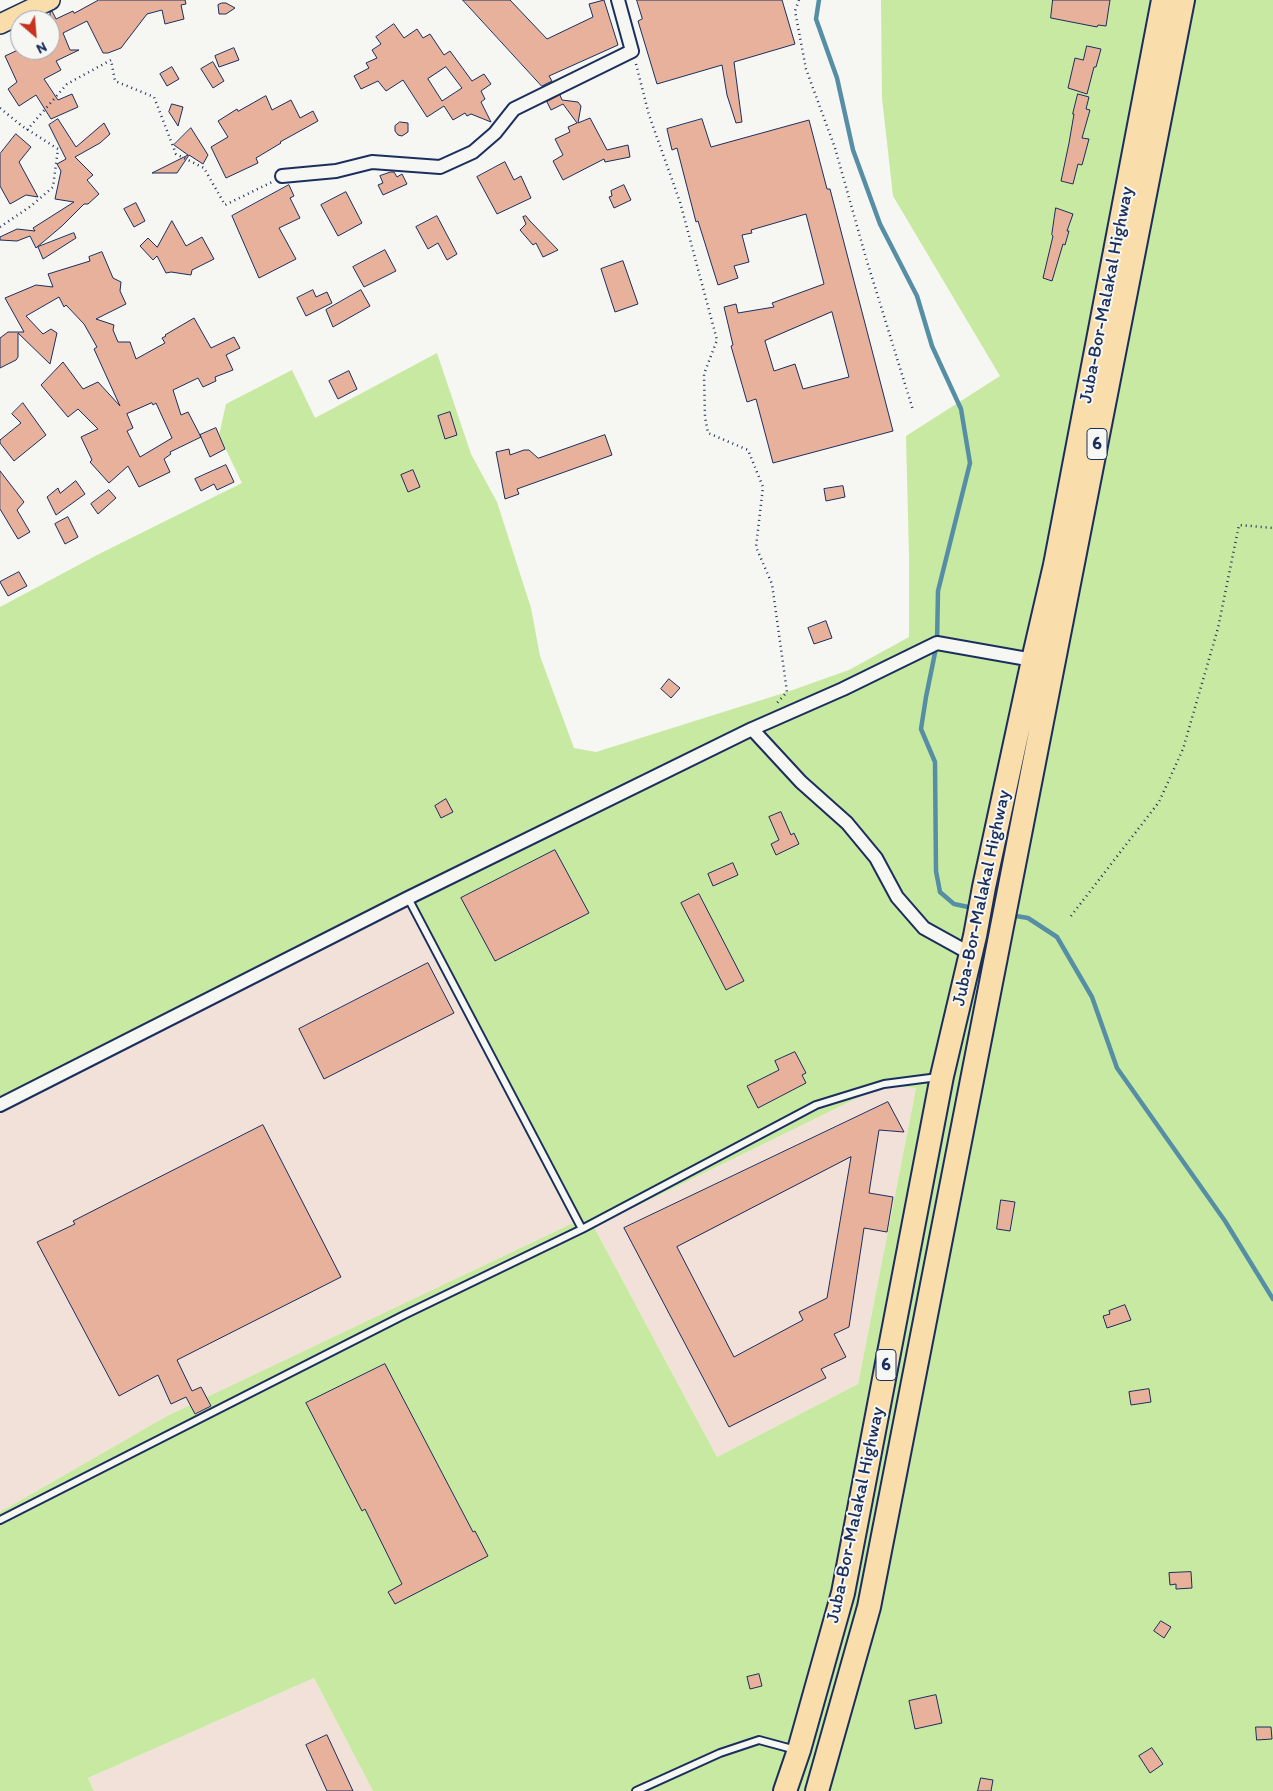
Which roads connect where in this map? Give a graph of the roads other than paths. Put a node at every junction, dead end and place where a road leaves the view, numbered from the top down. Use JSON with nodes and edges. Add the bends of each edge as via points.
{"nodes":[{"id":1,"x":50,"y":0,"type":"edge"},
{"id":2,"x":618,"y":0,"type":"edge"},
{"id":3,"x":1163,"y":0,"type":"edge"},
{"id":4,"x":1183,"y":0,"type":"edge"},
{"id":5,"x":0,"y":24,"type":"edge"},
{"id":6,"x":282,"y":176,"type":"road end"},
{"id":7,"x":1033,"y":660,"type":"junction"},
{"id":8,"x":752,"y":729,"type":"junction"},
{"id":9,"x":408,"y":898,"type":"junction"},
{"id":10,"x":973,"y":945,"type":"junction"},
{"id":11,"x":942,"y":1076,"type":"junction"},
{"id":12,"x":0,"y":1104,"type":"edge"},
{"id":13,"x":582,"y":1229,"type":"junction"},
{"id":14,"x":0,"y":1520,"type":"edge"},
{"id":15,"x":799,"y":1750,"type":"junction"},
{"id":16,"x":636,"y":1791,"type":"edge"},
{"id":17,"x":785,"y":1791,"type":"edge"},
{"id":18,"x":817,"y":1791,"type":"edge"}],
"edges":[{"from":1,"to":5,"type":"main road"},
{"from":2,"to":6,"type":"street","via":[[632,51],[514,109],[495,133],[473,152],[440,167],[372,162],[336,171]]},
{"from":3,"to":7,"type":"highway","name":"Juba-Bor-Malakal Highway","number":"6","via":[[1055,565]]},
{"from":4,"to":18,"type":"highway","name":"Juba-Bor-Malakal Highway","number":"6","via":[[869,1607]]},
{"from":7,"to":8,"type":"street","via":[[937,643]]},
{"from":7,"to":10,"type":"highway","name":"Juba-Bor-Malakal Highway","number":"6"},
{"from":8,"to":9,"type":"street"},
{"from":8,"to":10,"type":"street","via":[[801,782],[848,823],[876,858],[897,897],[924,928]]},
{"from":9,"to":12,"type":"street"},
{"from":9,"to":13,"type":"lane"},
{"from":10,"to":11,"type":"highway","name":"Juba-Bor-Malakal Highway","number":"6"},
{"from":11,"to":13,"type":"lane","via":[[884,1084],[816,1104]]},
{"from":11,"to":15,"type":"highway","name":"Juba-Bor-Malakal Highway","number":"6","via":[[843,1593]]},
{"from":13,"to":14,"type":"lane","via":[[404,1315]]},
{"from":15,"to":16,"type":"lane","via":[[760,1740],[720,1753]]},
{"from":15,"to":17,"type":"highway","name":"Juba-Bor-Malakal Highway","number":"6"}]}
